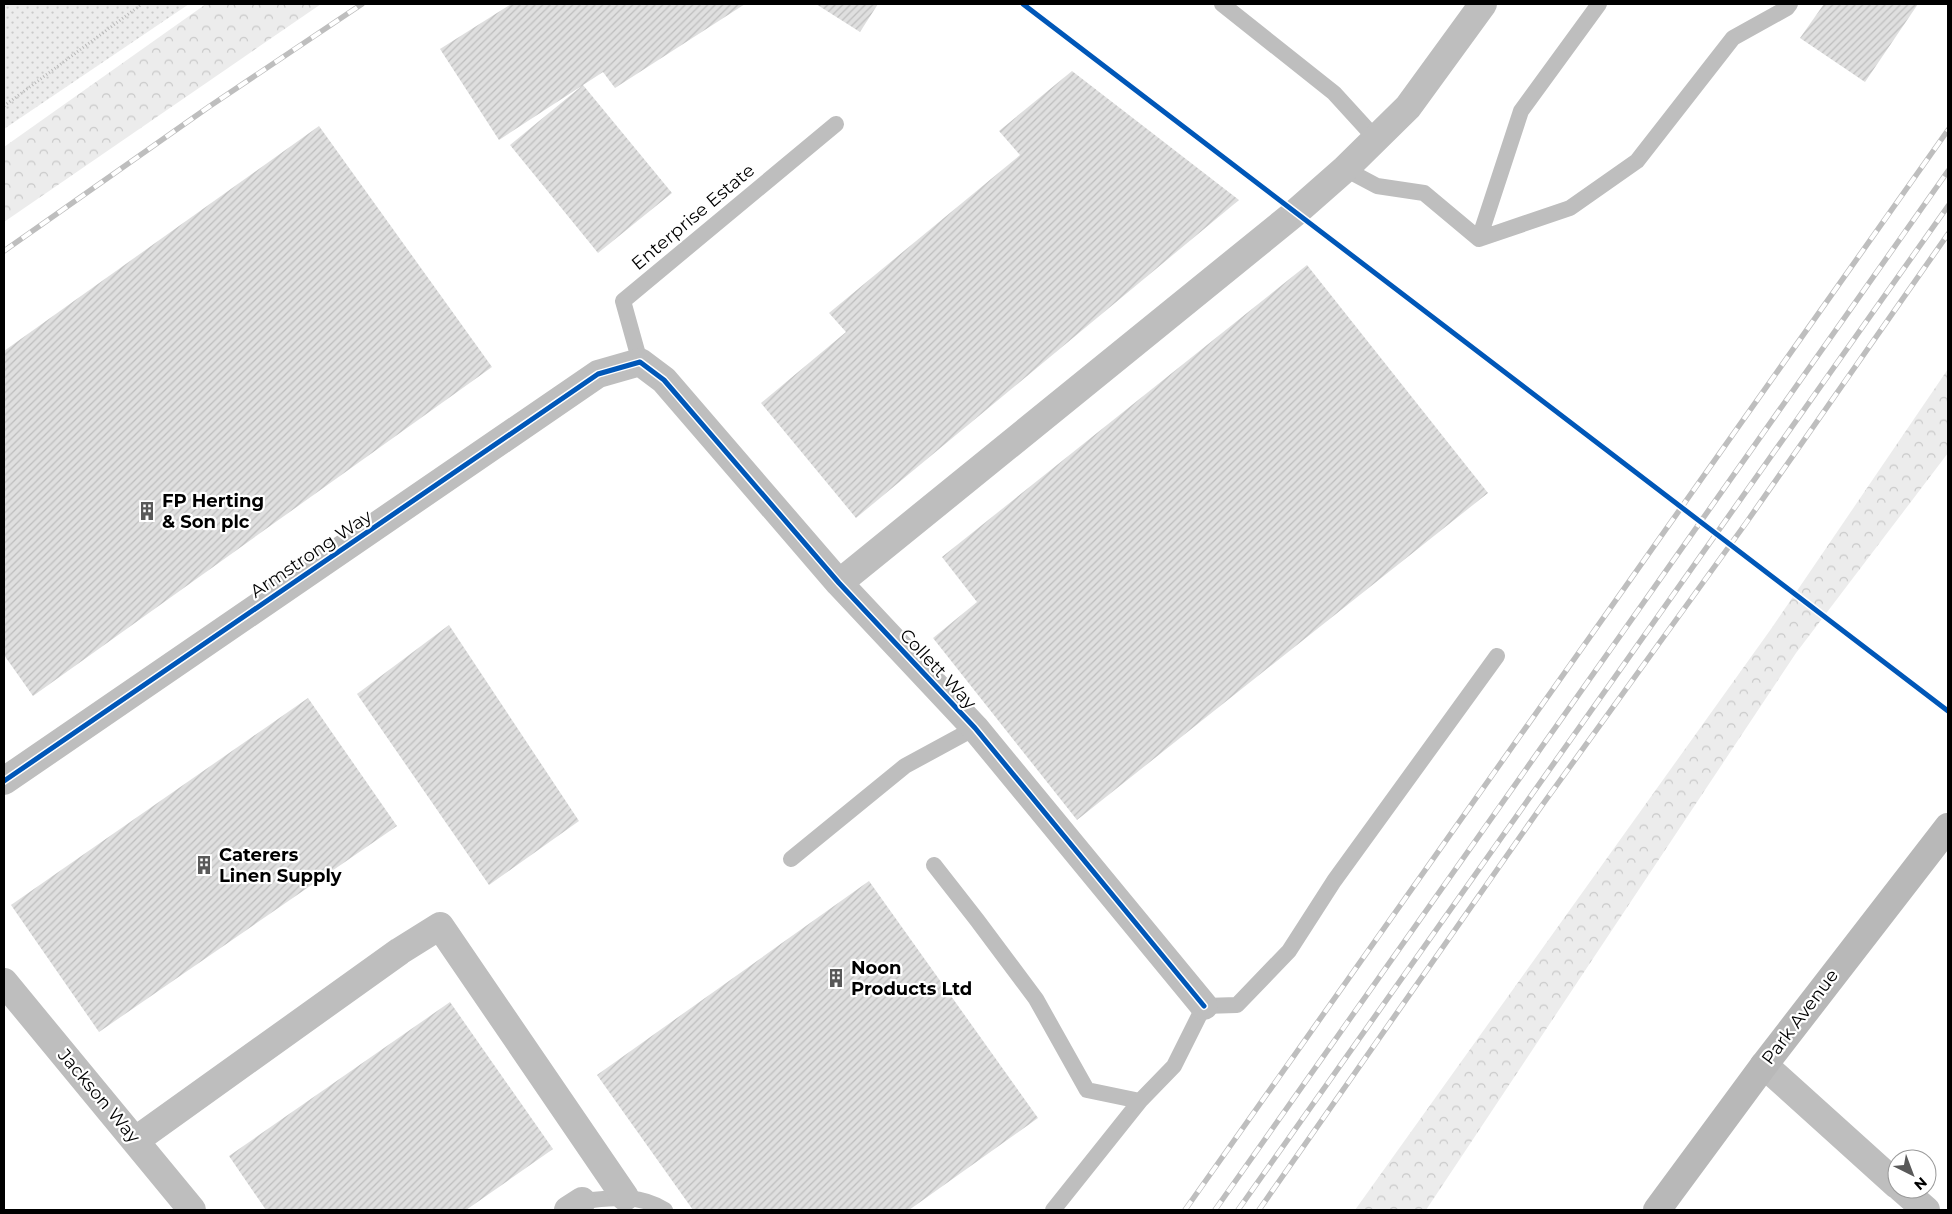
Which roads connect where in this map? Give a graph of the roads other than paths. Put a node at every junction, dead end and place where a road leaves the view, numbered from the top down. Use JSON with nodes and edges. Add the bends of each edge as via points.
{"nodes":[{"id":1,"x":1222,"y":4,"type":"edge"},
{"id":2,"x":1483,"y":4,"type":"edge"},
{"id":3,"x":1599,"y":4,"type":"edge"},
{"id":4,"x":1790,"y":4,"type":"edge"},
{"id":5,"x":836,"y":124,"type":"dead end"},
{"id":6,"x":1376,"y":139,"type":"junction"},
{"id":7,"x":1346,"y":169,"type":"junction"},
{"id":8,"x":1480,"y":239,"type":"junction"},
{"id":9,"x":640,"y":362,"type":"junction"},
{"id":10,"x":839,"y":583,"type":"junction"},
{"id":11,"x":1497,"y":656,"type":"dead end"},
{"id":12,"x":974,"y":728,"type":"junction"},
{"id":13,"x":4,"y":781,"type":"edge"},
{"id":14,"x":1948,"y":827,"type":"edge"},
{"id":15,"x":791,"y":859,"type":"dead end"},
{"id":16,"x":934,"y":866,"type":"dead end"},
{"id":17,"x":4,"y":982,"type":"edge"},
{"id":18,"x":1204,"y":1006,"type":"junction"},
{"id":19,"x":1764,"y":1065,"type":"junction"},
{"id":20,"x":1140,"y":1101,"type":"junction"},
{"id":21,"x":136,"y":1140,"type":"junction"},
{"id":22,"x":1887,"y":1175,"type":"edge"},
{"id":23,"x":626,"y":1197,"type":"junction"},
{"id":24,"x":1913,"y":1199,"type":"edge"},
{"id":25,"x":575,"y":1206,"type":"edge"},
{"id":26,"x":192,"y":1210,"type":"edge"},
{"id":27,"x":665,"y":1210,"type":"edge"},
{"id":28,"x":1053,"y":1210,"type":"edge"},
{"id":29,"x":1657,"y":1210,"type":"edge"},
{"id":30,"x":1926,"y":1210,"type":"edge"}],
"edges":[{"from":1,"to":6,"type":"lane","via":[[1334,93]]},
{"from":2,"to":6,"type":"street","via":[[1408,107]]},
{"from":3,"to":8,"type":"lane","via":[[1521,111]]},
{"from":4,"to":8,"type":"lane","via":[[1733,38],[1637,161],[1570,208]]},
{"from":5,"to":9,"type":"lane","name":"Enterprise Estate","via":[[623,301]]},
{"from":6,"to":7,"type":"street"},
{"from":7,"to":8,"type":"lane","via":[[1377,186],[1424,193]]},
{"from":7,"to":10,"type":"street"},
{"from":9,"to":10,"type":"street","name":"Collett Way","via":[[664,380]]},
{"from":9,"to":13,"type":"street","name":"Armstrong Way","via":[[598,374]]},
{"from":10,"to":12,"type":"street","name":"Collett Way"},
{"from":11,"to":18,"type":"lane","via":[[1334,881],[1289,951],[1237,1005]]},
{"from":12,"to":15,"type":"lane","via":[[905,766]]},
{"from":12,"to":18,"type":"street","name":"Collett Way"},
{"from":14,"to":19,"type":"street","name":"Park Avenue"},
{"from":16,"to":20,"type":"lane","via":[[1036,999],[1087,1090]]},
{"from":17,"to":21,"type":"street","name":"Jackson Way"},
{"from":18,"to":20,"type":"lane","via":[[1174,1066]]},
{"from":19,"to":22,"type":"street"},
{"from":19,"to":29,"type":"street","name":"Park Avenue"},
{"from":20,"to":28,"type":"lane"},
{"from":21,"to":23,"type":"street","via":[[400,951],[440,926]]},
{"from":21,"to":26,"type":"street","name":"Jackson Way"},
{"from":23,"to":25,"type":"lane"},
{"from":23,"to":27,"type":"lane","via":[[653,1203]]},
{"from":24,"to":30,"type":"street"}]}
